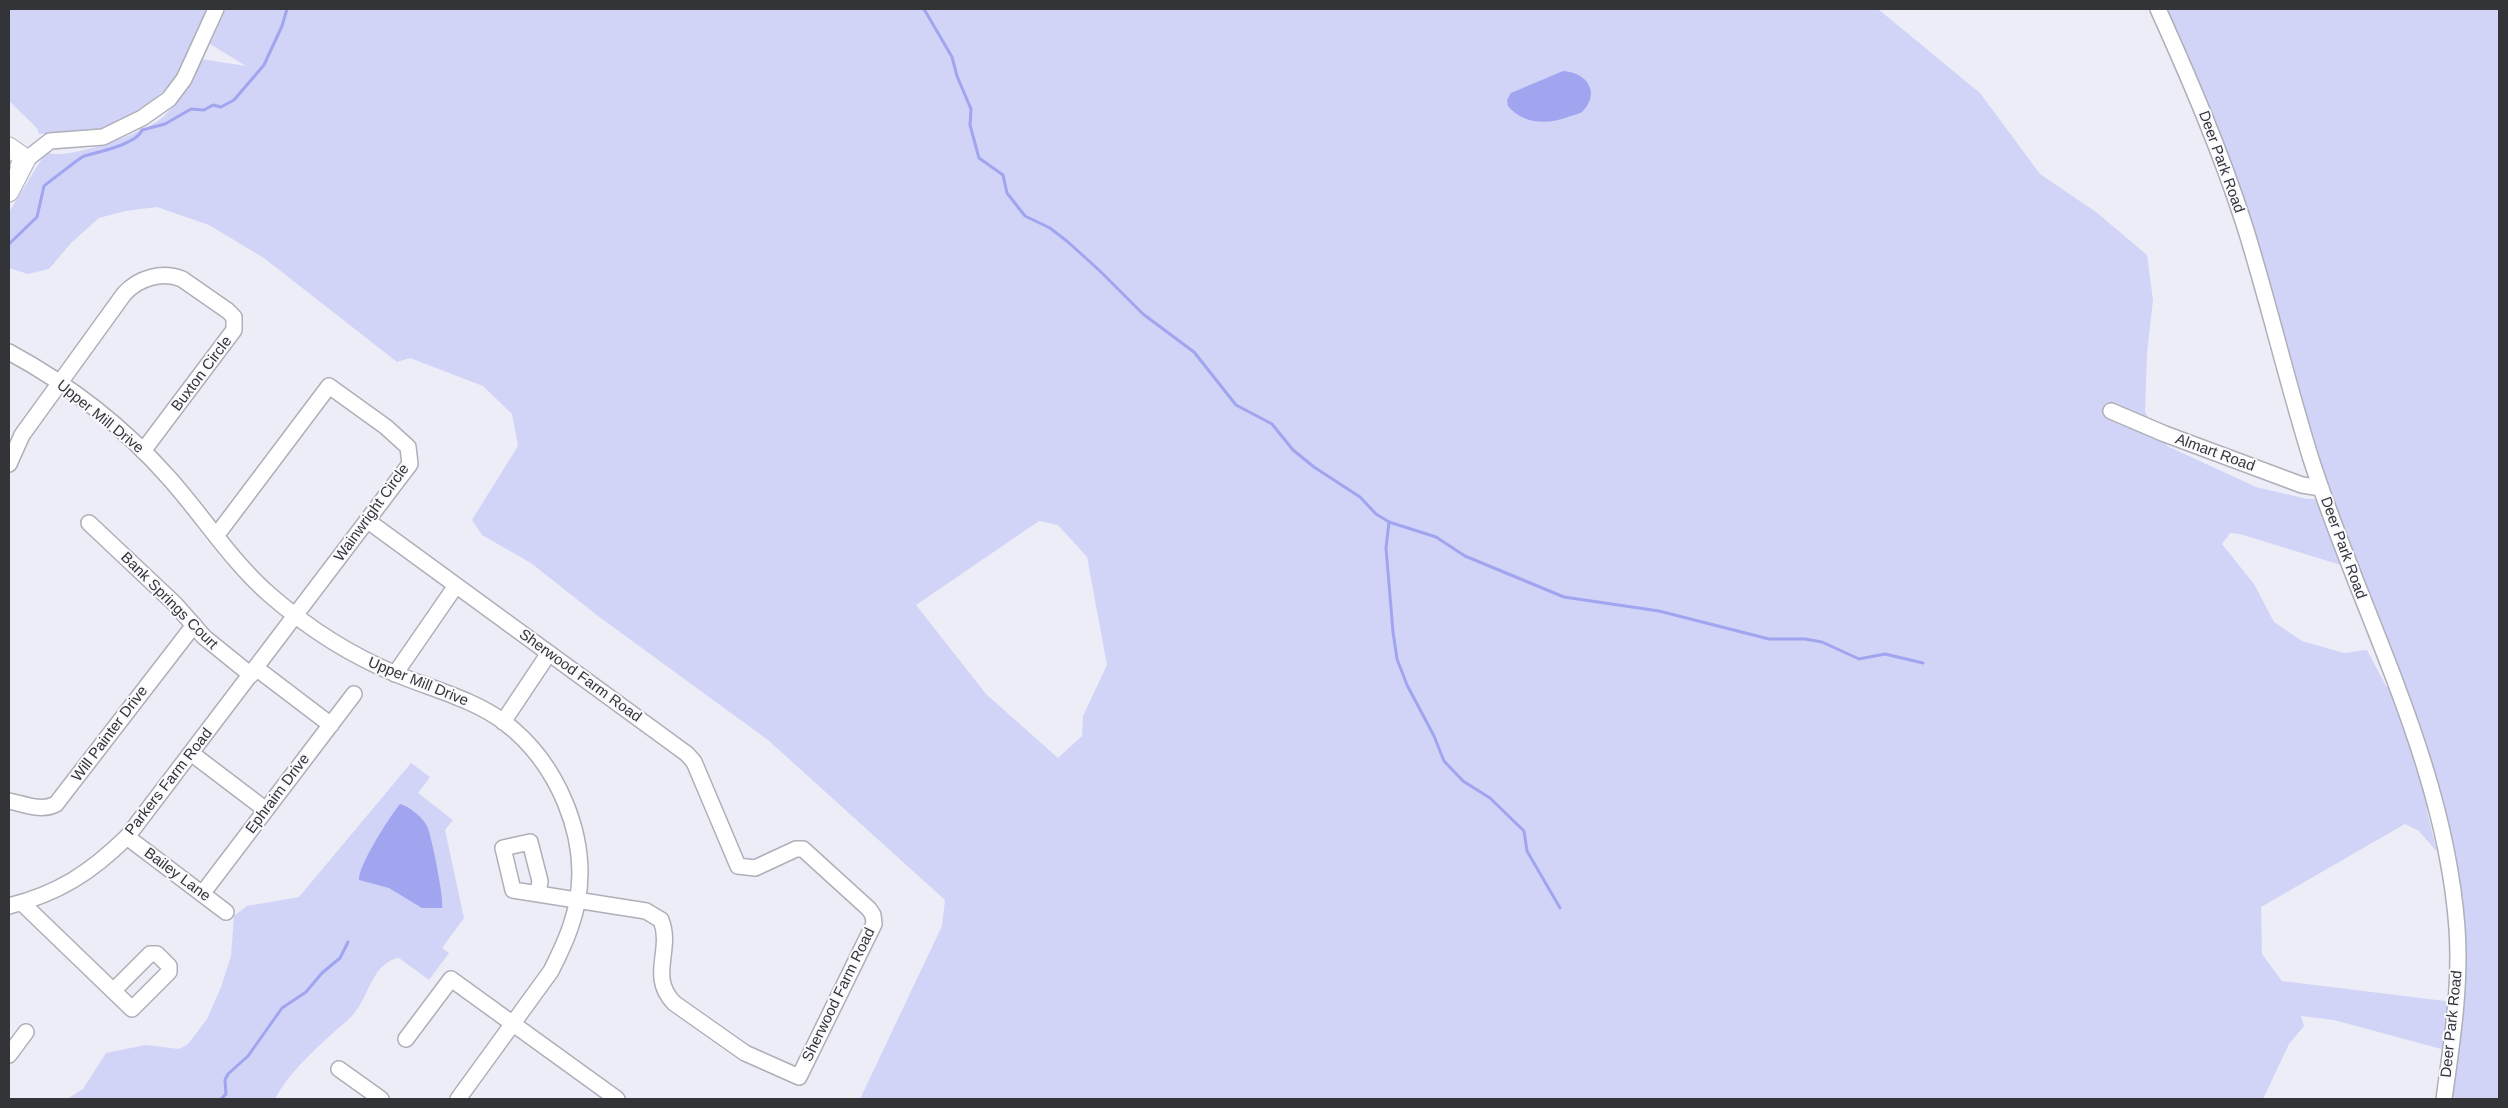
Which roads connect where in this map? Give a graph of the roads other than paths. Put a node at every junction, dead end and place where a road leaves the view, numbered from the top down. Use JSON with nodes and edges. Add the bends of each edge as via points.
{"nodes":[{"id":1,"x":216,"y":9,"type":"edge"},
{"id":2,"x":2158,"y":9,"type":"edge"},
{"id":3,"x":9,"y":147,"type":"edge"},
{"id":4,"x":15,"y":165,"type":"edge"},
{"id":5,"x":9,"y":192,"type":"edge"},
{"id":6,"x":9,"y":352,"type":"edge"},
{"id":7,"x":58,"y":382,"type":"junction"},
{"id":8,"x":2111,"y":412,"type":"dead end"},
{"id":9,"x":143,"y":451,"type":"junction"},
{"id":10,"x":9,"y":464,"type":"edge"},
{"id":11,"x":2321,"y":488,"type":"junction"},
{"id":12,"x":368,"y":522,"type":"junction"},
{"id":13,"x":89,"y":523,"type":"dead end"},
{"id":14,"x":216,"y":536,"type":"junction"},
{"id":15,"x":455,"y":587,"type":"junction"},
{"id":16,"x":296,"y":616,"type":"junction"},
{"id":17,"x":194,"y":625,"type":"junction"},
{"id":18,"x":549,"y":653,"type":"junction"},
{"id":19,"x":254,"y":671,"type":"junction"},
{"id":20,"x":395,"y":674,"type":"junction"},
{"id":21,"x":354,"y":694,"type":"dead end"},
{"id":22,"x":503,"y":722,"type":"junction"},
{"id":23,"x":331,"y":725,"type":"junction"},
{"id":24,"x":191,"y":753,"type":"junction"},
{"id":25,"x":9,"y":801,"type":"edge"},
{"id":26,"x":266,"y":810,"type":"junction"},
{"id":27,"x":127,"y":837,"type":"junction"},
{"id":28,"x":202,"y":894,"type":"junction"},
{"id":29,"x":538,"y":894,"type":"dead end"},
{"id":30,"x":578,"y":901,"type":"junction"},
{"id":31,"x":15,"y":904,"type":"edge"},
{"id":32,"x":226,"y":912,"type":"dead end"},
{"id":33,"x":113,"y":991,"type":"dead end"},
{"id":34,"x":512,"y":1023,"type":"junction"},
{"id":35,"x":26,"y":1032,"type":"dead end"},
{"id":36,"x":406,"y":1039,"type":"dead end"},
{"id":37,"x":9,"y":1056,"type":"edge"},
{"id":38,"x":339,"y":1069,"type":"dead end"},
{"id":39,"x":381,"y":1099,"type":"edge"},
{"id":40,"x":458,"y":1099,"type":"edge"},
{"id":41,"x":617,"y":1099,"type":"edge"},
{"id":42,"x":2444,"y":1099,"type":"edge"}],
"edges":[{"from":1,"to":4,"type":"street","via":[[184,79],[170,99],[117,131],[103,136],[50,141]]},
{"from":2,"to":11,"type":"street","name":"Deer Park Road","via":[[2240,211]]},
{"from":3,"to":4,"type":"main road"},
{"from":4,"to":5,"type":"main road"},
{"from":6,"to":7,"type":"street","name":"Upper Mill Drive"},
{"from":7,"to":9,"type":"street","name":"Upper Mill Drive","via":[[120,429]]},
{"from":7,"to":9,"type":"street","name":"Buxton Circle","via":[[135,283],[156,276],[174,276],[228,311],[235,323],[231,336]]},
{"from":7,"to":10,"type":"street","name":"Buxton Circle","via":[[22,435]]},
{"from":8,"to":11,"type":"street","name":"Almart Road","via":[[2302,485]]},
{"from":9,"to":14,"type":"street","name":"Upper Mill Drive","via":[[170,478]]},
{"from":11,"to":42,"type":"street","name":"Deer Park Road","via":[[2358,592],[2414,731],[2442,831],[2454,899],[2458,955],[2457,1009]]},
{"from":12,"to":14,"type":"street","name":"Wainwright Circle","via":[[410,464],[410,452],[402,440],[329,386]]},
{"from":12,"to":15,"type":"street","name":"Sherwood Farm Road"},
{"from":12,"to":16,"type":"street","name":"Wainwright Circle"},
{"from":13,"to":17,"type":"street","name":"Bank Springs Court","via":[[176,604]]},
{"from":14,"to":16,"type":"street","name":"Upper Mill Drive","via":[[262,588]]},
{"from":15,"to":18,"type":"street","name":"Sherwood Farm Road"},
{"from":15,"to":20,"type":"street"},
{"from":16,"to":19,"type":"street","name":"Parkers Farm Road"},
{"from":16,"to":20,"type":"street","name":"Upper Mill Drive","via":[[328,640]]},
{"from":17,"to":19,"type":"street","name":"Bank Springs Court","via":[[218,650]]},
{"from":17,"to":25,"type":"street","name":"Will Painter Drive","via":[[56,804],[40,808]]},
{"from":18,"to":22,"type":"street"},
{"from":18,"to":30,"type":"street","name":"Sherwood Farm Road","via":[[691,758],[738,866],[754,868],[796,849],[803,849],[869,909],[874,924],[799,1077],[745,1053],[674,1004],[667,996],[661,977],[665,937],[661,920],[646,911]]},
{"from":19,"to":23,"type":"street","name":"Bank Springs Court"},
{"from":19,"to":24,"type":"street","name":"Parkers Farm Road"},
{"from":20,"to":22,"type":"street","name":"Upper Mill Drive","via":[[477,706]]},
{"from":21,"to":23,"type":"street","name":"Ephraim Drive"},
{"from":22,"to":30,"type":"street","name":"Upper Mill Drive","via":[[523,738],[541,760],[568,810],[579,862]]},
{"from":23,"to":26,"type":"street","name":"Ephraim Drive"},
{"from":24,"to":26,"type":"street"},
{"from":24,"to":27,"type":"street","name":"Parkers Farm Road"},
{"from":26,"to":28,"type":"street","name":"Ephraim Drive"},
{"from":27,"to":28,"type":"street","name":"Bailey Lane"},
{"from":27,"to":31,"type":"street","name":"Parkers Farm Road","via":[[94,868],[72,882]]},
{"from":28,"to":32,"type":"street","name":"Bailey Lane"},
{"from":29,"to":30,"type":"street"},
{"from":30,"to":34,"type":"street","name":"Upper Mill Drive","via":[[563,948],[551,971]]},
{"from":31,"to":33,"type":"street"},
{"from":34,"to":36,"type":"street","via":[[451,979]]},
{"from":34,"to":40,"type":"street","name":"Upper Mill Drive"},
{"from":34,"to":41,"type":"street"},
{"from":35,"to":37,"type":"street"},
{"from":38,"to":39,"type":"street"}]}
